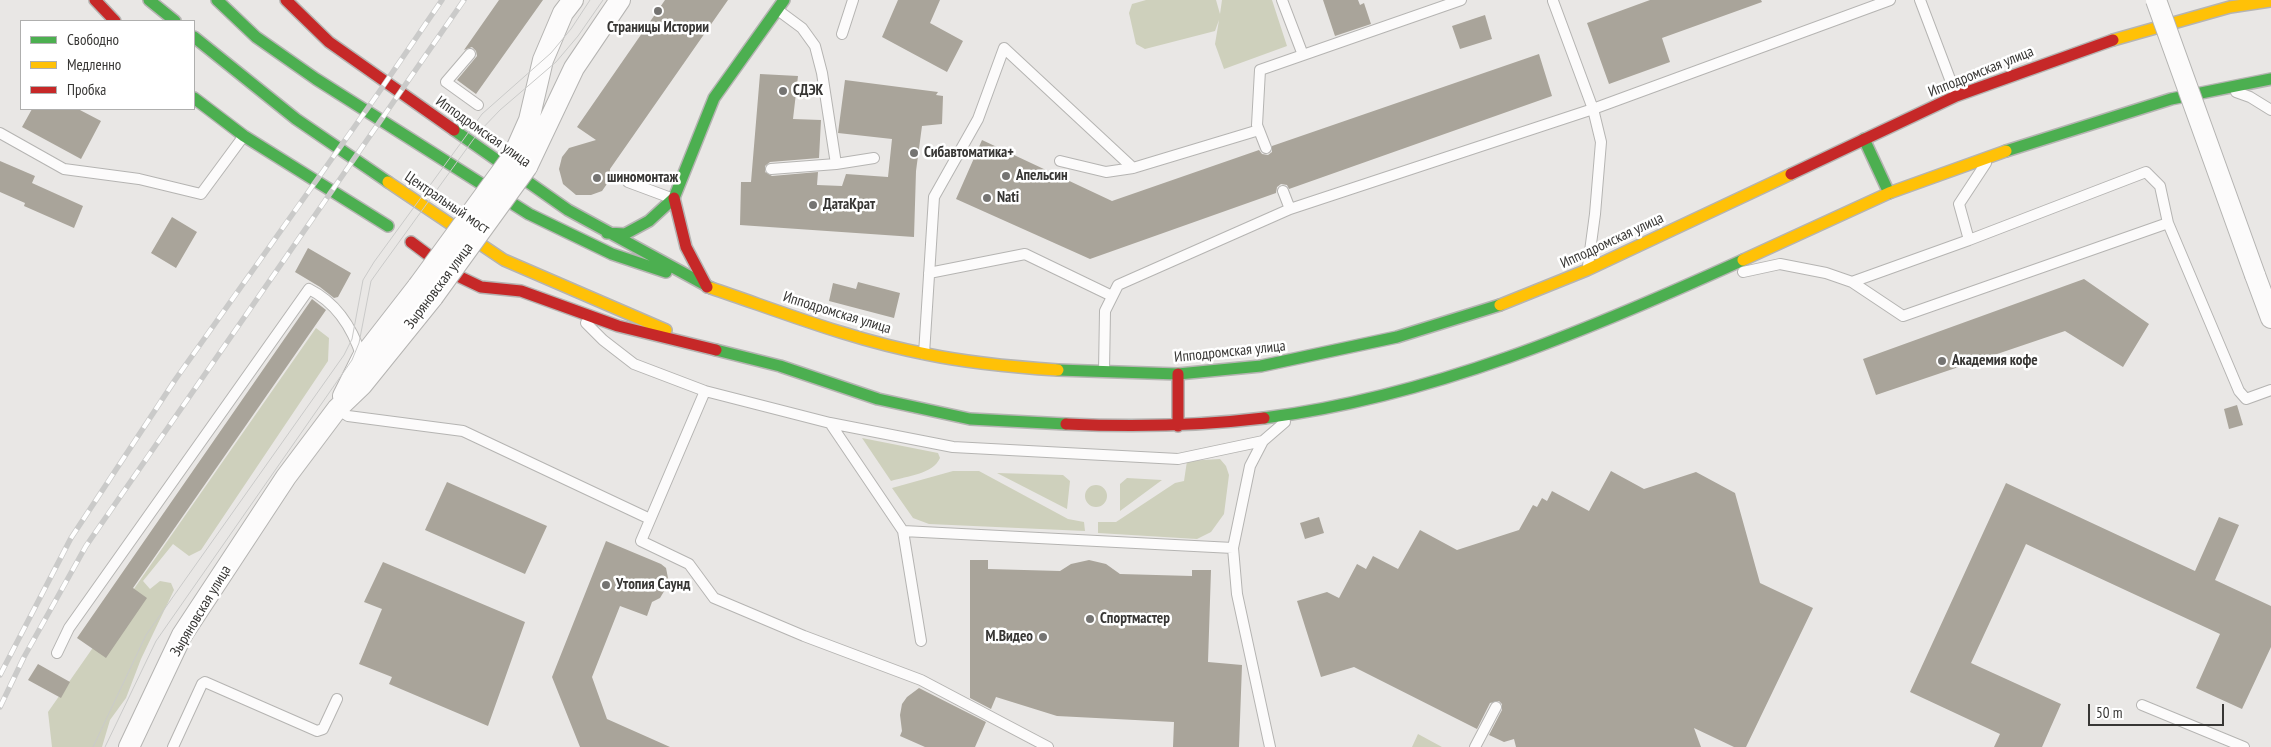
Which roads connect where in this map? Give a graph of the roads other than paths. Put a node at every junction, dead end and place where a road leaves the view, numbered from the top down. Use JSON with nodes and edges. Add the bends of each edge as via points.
{"nodes":[{"id":1,"x":95,"y":0,"type":"edge"},
{"id":2,"x":150,"y":0,"type":"edge"},
{"id":3,"x":217,"y":0,"type":"edge"},
{"id":4,"x":286,"y":0,"type":"edge"},
{"id":5,"x":573,"y":0,"type":"edge"},
{"id":6,"x":620,"y":0,"type":"edge"},
{"id":7,"x":853,"y":0,"type":"edge"},
{"id":8,"x":1282,"y":0,"type":"edge"},
{"id":9,"x":1461,"y":0,"type":"edge"},
{"id":10,"x":1552,"y":0,"type":"edge"},
{"id":11,"x":1890,"y":0,"type":"edge"},
{"id":12,"x":1920,"y":0,"type":"edge"},
{"id":13,"x":2156,"y":0,"type":"edge"},
{"id":14,"x":2271,"y":1,"type":"edge"},
{"id":15,"x":781,"y":5,"type":"edge"},
{"id":16,"x":114,"y":20,"type":"edge"},
{"id":17,"x":174,"y":20,"type":"edge"},
{"id":18,"x":842,"y":34,"type":"dead end"},
{"id":19,"x":195,"y":38,"type":"edge"},
{"id":20,"x":470,"y":54,"type":"dead end"},
{"id":21,"x":1303,"y":55,"type":"junction"},
{"id":22,"x":2271,"y":80,"type":"edge"},
{"id":23,"x":2223,"y":88,"type":"junction"},
{"id":24,"x":1956,"y":96,"type":"junction"},
{"id":25,"x":195,"y":99,"type":"edge"},
{"id":26,"x":478,"y":105,"type":"dead end"},
{"id":27,"x":1593,"y":109,"type":"junction"},
{"id":28,"x":2271,"y":110,"type":"edge"},
{"id":29,"x":1259,"y":130,"type":"junction"},
{"id":30,"x":0,"y":133,"type":"edge"},
{"id":31,"x":244,"y":136,"type":"junction"},
{"id":32,"x":1864,"y":140,"type":"junction"},
{"id":33,"x":1266,"y":148,"type":"dead end"},
{"id":34,"x":1992,"y":155,"type":"junction"},
{"id":35,"x":874,"y":158,"type":"dead end"},
{"id":36,"x":1060,"y":161,"type":"dead end"},
{"id":37,"x":520,"y":162,"type":"junction"},
{"id":38,"x":836,"y":164,"type":"junction"},
{"id":39,"x":1133,"y":168,"type":"junction"},
{"id":40,"x":772,"y":169,"type":"dead end"},
{"id":41,"x":628,"y":182,"type":"dead end"},
{"id":42,"x":1283,"y":191,"type":"dead end"},
{"id":43,"x":1889,"y":192,"type":"junction"},
{"id":44,"x":674,"y":198,"type":"junction"},
{"id":45,"x":1290,"y":209,"type":"junction"},
{"id":46,"x":2168,"y":223,"type":"junction"},
{"id":47,"x":388,"y":226,"type":"dead end"},
{"id":48,"x":607,"y":234,"type":"junction"},
{"id":49,"x":1969,"y":240,"type":"junction"},
{"id":50,"x":411,"y":242,"type":"dead end"},
{"id":51,"x":431,"y":257,"type":"dead end"},
{"id":52,"x":1587,"y":270,"type":"junction"},
{"id":53,"x":929,"y":273,"type":"junction"},
{"id":54,"x":460,"y":276,"type":"dead end"},
{"id":55,"x":1852,"y":282,"type":"junction"},
{"id":56,"x":1684,"y":284,"type":"junction"},
{"id":57,"x":708,"y":287,"type":"junction"},
{"id":58,"x":426,"y":292,"type":"junction"},
{"id":59,"x":1112,"y":296,"type":"junction"},
{"id":60,"x":577,"y":313,"type":"junction"},
{"id":61,"x":2271,"y":318,"type":"edge"},
{"id":62,"x":711,"y":350,"type":"junction"},
{"id":63,"x":924,"y":354,"type":"junction"},
{"id":64,"x":362,"y":358,"type":"junction"},
{"id":65,"x":1104,"y":373,"type":"junction"},
{"id":66,"x":1178,"y":374,"type":"junction"},
{"id":67,"x":2271,"y":390,"type":"edge"},
{"id":68,"x":705,"y":391,"type":"junction"},
{"id":69,"x":337,"y":409,"type":"junction"},
{"id":70,"x":1293,"y":414,"type":"junction"},
{"id":71,"x":830,"y":422,"type":"junction"},
{"id":72,"x":1178,"y":426,"type":"junction"},
{"id":73,"x":1264,"y":441,"type":"junction"},
{"id":74,"x":650,"y":519,"type":"junction"},
{"id":75,"x":903,"y":531,"type":"junction"},
{"id":76,"x":1233,"y":548,"type":"junction"},
{"id":77,"x":921,"y":641,"type":"dead end"},
{"id":78,"x":57,"y":653,"type":"dead end"},
{"id":79,"x":337,"y":699,"type":"dead end"},
{"id":80,"x":2142,"y":705,"type":"dead end"},
{"id":81,"x":1496,"y":707,"type":"dead end"},
{"id":82,"x":129,"y":747,"type":"edge"},
{"id":83,"x":173,"y":747,"type":"edge"},
{"id":84,"x":1048,"y":747,"type":"edge"},
{"id":85,"x":1270,"y":747,"type":"edge"},
{"id":86,"x":1475,"y":747,"type":"edge"},
{"id":87,"x":2244,"y":747,"type":"edge"}],
"edges":[{"from":1,"to":16,"type":"main road"},
{"from":2,"to":17,"type":"main road"},
{"from":3,"to":57,"type":"main road","via":[[256,37],[316,79],[529,214],[612,254]]},
{"from":4,"to":48,"type":"main road","name":"Ипподромская улица","via":[[329,42]]},
{"from":5,"to":37,"type":"street","name":"Зыряновская улица","via":[[563,14],[546,53]]},
{"from":6,"to":37,"type":"street","name":"Зыряновская улица","via":[[574,68]]},
{"from":7,"to":18,"type":"lane"},
{"from":8,"to":21,"type":"lane"},
{"from":9,"to":21,"type":"lane"},
{"from":10,"to":27,"type":"lane"},
{"from":11,"to":27,"type":"lane"},
{"from":12,"to":24,"type":"lane"},
{"from":13,"to":61,"type":"street","bridge":true},
{"from":14,"to":24,"type":"main road","name":"Ипподромская улица","via":[[2154,27],[2027,68]]},
{"from":15,"to":38,"type":"lane","via":[[815,46]]},
{"from":15,"to":44,"type":"main road","via":[[714,98]]},
{"from":19,"to":62,"type":"main road","name":"Центральный мост","via":[[296,119],[504,260]]},
{"from":20,"to":26,"type":"lane","via":[[446,82]]},
{"from":21,"to":29,"type":"lane","via":[[1260,70]]},
{"from":22,"to":23,"type":"main road"},
{"from":23,"to":28,"type":"lane","via":[[2250,97]]},
{"from":23,"to":34,"type":"main road","via":[[2122,113]]},
{"from":24,"to":32,"type":"main road","name":"Ипподромская улица"},
{"from":25,"to":31,"type":"main road"},
{"from":27,"to":45,"type":"lane"},
{"from":27,"to":52,"type":"lane","via":[[1601,142]]},
{"from":29,"to":33,"type":"lane"},
{"from":29,"to":39,"type":"lane"},
{"from":30,"to":31,"type":"lane","via":[[64,168],[139,178],[201,194]]},
{"from":31,"to":47,"type":"main road"},
{"from":32,"to":43,"type":"main road"},
{"from":32,"to":52,"type":"main road","name":"Ипподромская улица"},
{"from":34,"to":43,"type":"main road"},
{"from":34,"to":49,"type":"lane","via":[[1959,204]]},
{"from":35,"to":38,"type":"lane"},
{"from":36,"to":39,"type":"lane","via":[[1106,172]]},
{"from":37,"to":58,"type":"street","name":"Зыряновская улица","bridge":true},
{"from":38,"to":40,"type":"lane"},
{"from":39,"to":53,"type":"lane","via":[[1004,48],[978,119],[934,197]]},
{"from":41,"to":44,"type":"lane"},
{"from":42,"to":45,"type":"lane"},
{"from":43,"to":56,"type":"main road"},
{"from":44,"to":48,"type":"main road","via":[[648,221],[625,234]]},
{"from":44,"to":57,"type":"main road","via":[[686,247]]},
{"from":45,"to":59,"type":"lane","via":[[1118,285]]},
{"from":46,"to":49,"type":"lane","via":[[2160,186],[2146,172]]},
{"from":46,"to":55,"type":"lane","via":[[1903,316]]},
{"from":46,"to":67,"type":"lane","via":[[2239,391],[2246,399]]},
{"from":48,"to":57,"type":"main road","name":"Ипподромская улица"},
{"from":49,"to":55,"type":"lane"},
{"from":50,"to":51,"type":"main road"},
{"from":52,"to":66,"type":"main road","name":"Ипподромская улица","via":[[1491,309],[1397,337],[1261,366]]},
{"from":53,"to":59,"type":"lane","via":[[1024,254]]},
{"from":53,"to":63,"type":"lane"},
{"from":54,"to":60,"type":"main road","via":[[480,287],[522,291]]},
{"from":55,"to":56,"type":"lane","via":[[1780,264]]},
{"from":56,"to":70,"type":"main road","via":[[1506,358],[1413,386]]},
{"from":57,"to":63,"type":"main road","name":"Ипподромская улица","via":[[850,335]]},
{"from":58,"to":64,"type":"street","name":"Зыряновская улица"},
{"from":58,"to":69,"type":"street","name":"Зыряновская улица","via":[[362,385]]},
{"from":59,"to":65,"type":"lane","via":[[1105,311]]},
{"from":60,"to":62,"type":"main road"},
{"from":60,"to":68,"type":"lane","via":[[603,340],[634,364]]},
{"from":62,"to":72,"type":"main road","via":[[780,366],[878,399],[970,419],[1093,426]]},
{"from":63,"to":65,"type":"main road","name":"Ипподромская улица","via":[[996,366]]},
{"from":64,"to":69,"type":"street","name":"Зыряновская улица"},
{"from":64,"to":78,"type":"lane","via":[[353,333],[340,312],[309,289],[69,628]]},
{"from":65,"to":66,"type":"main road","name":"Ипподромская улица"},
{"from":66,"to":72,"type":"main road"},
{"from":68,"to":71,"type":"lane"},
{"from":68,"to":74,"type":"lane"},
{"from":69,"to":74,"type":"lane","via":[[348,416],[463,431]]},
{"from":69,"to":82,"type":"street","name":"Зыряновская улица","via":[[286,477],[182,635]]},
{"from":70,"to":72,"type":"main road"},
{"from":70,"to":73,"type":"lane"},
{"from":71,"to":73,"type":"lane","via":[[953,447],[1178,460]]},
{"from":71,"to":75,"type":"lane"},
{"from":73,"to":76,"type":"lane","via":[[1250,466]]},
{"from":74,"to":84,"type":"lane","via":[[641,541],[689,564],[714,598],[921,680]]},
{"from":75,"to":76,"type":"lane"},
{"from":75,"to":77,"type":"lane"},
{"from":76,"to":85,"type":"lane","via":[[1237,594]]},
{"from":79,"to":83,"type":"lane","via":[[323,729],[317,731],[205,682]]},
{"from":80,"to":87,"type":"lane"},
{"from":81,"to":86,"type":"lane"}]}
